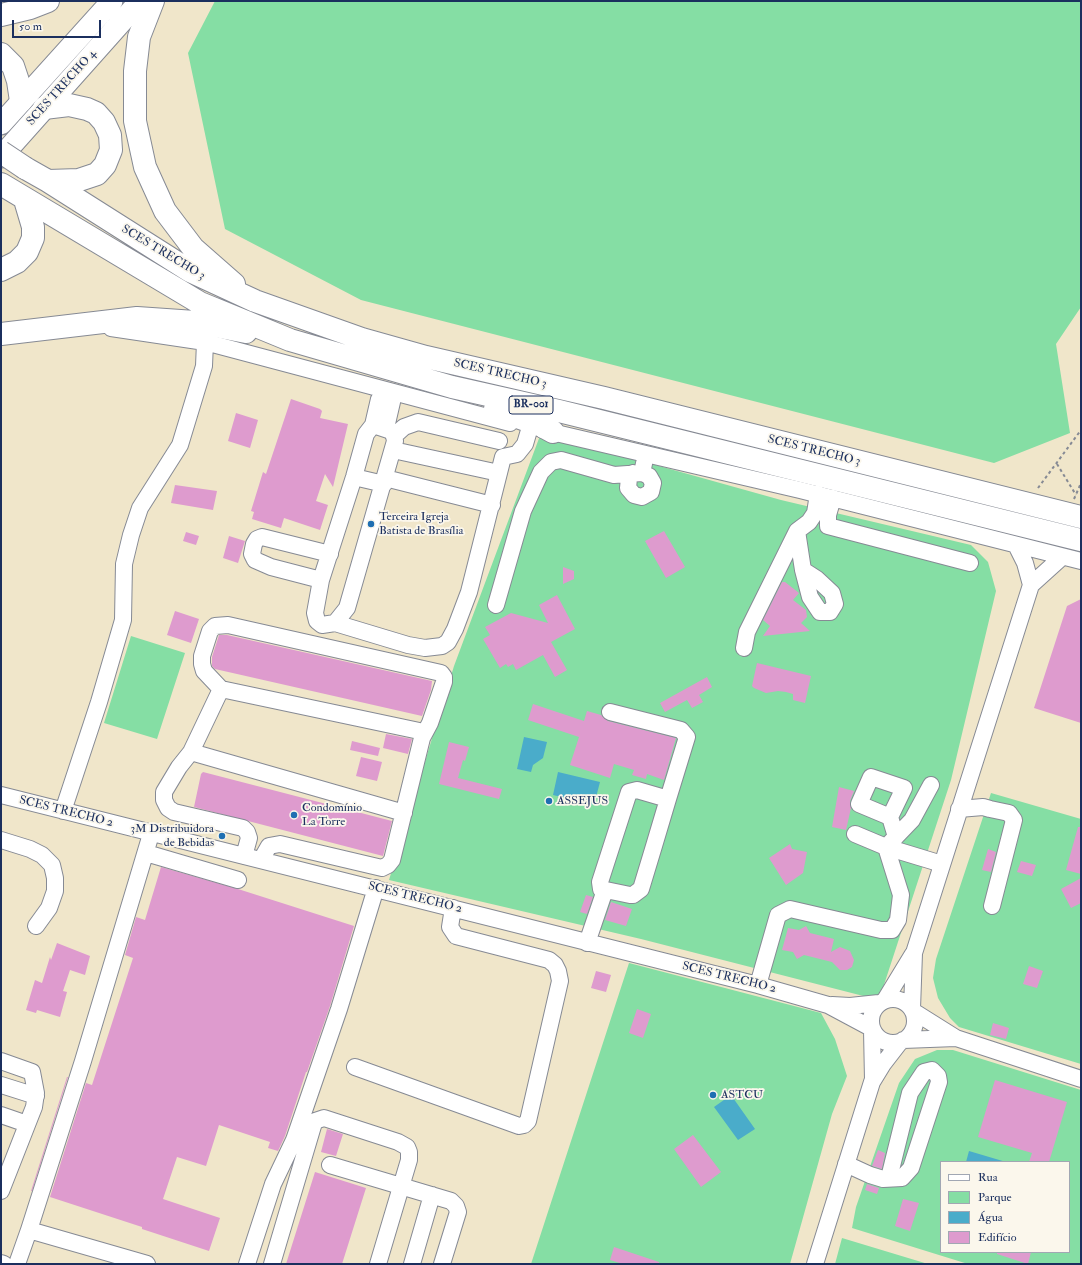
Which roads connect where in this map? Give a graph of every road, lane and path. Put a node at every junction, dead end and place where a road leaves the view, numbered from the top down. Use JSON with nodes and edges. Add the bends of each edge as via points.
{"nodes":[{"id":1,"x":48,"y":1,"type":"edge"},
{"id":2,"x":112,"y":1,"type":"edge"},
{"id":3,"x":140,"y":1,"type":"edge"},
{"id":4,"x":153,"y":1,"type":"edge"},
{"id":5,"x":1,"y":15,"type":"edge"},
{"id":6,"x":1,"y":54,"type":"edge"},
{"id":7,"x":21,"y":101,"type":"junction"},
{"id":8,"x":44,"y":108,"type":"junction"},
{"id":9,"x":1,"y":124,"type":"edge"},
{"id":10,"x":1,"y":152,"type":"edge"},
{"id":11,"x":1,"y":157,"type":"edge"},
{"id":12,"x":48,"y":181,"type":"junction"},
{"id":13,"x":12,"y":192,"type":"edge"},
{"id":14,"x":1,"y":270,"type":"edge"},
{"id":15,"x":255,"y":302,"type":"junction"},
{"id":16,"x":74,"y":324,"type":"junction"},
{"id":17,"x":1,"y":334,"type":"edge"},
{"id":18,"x":290,"y":340,"type":"junction"},
{"id":19,"x":205,"y":342,"type":"junction"},
{"id":20,"x":338,"y":377,"type":"junction"},
{"id":21,"x":452,"y":387,"type":"junction"},
{"id":22,"x":392,"y":398,"type":"junction"},
{"id":23,"x":504,"y":421,"type":"junction"},
{"id":24,"x":530,"y":427,"type":"junction"},
{"id":25,"x":1081,"y":430,"type":"edge"},
{"id":26,"x":553,"y":432,"type":"junction"},
{"id":27,"x":387,"y":435,"type":"junction"},
{"id":28,"x":499,"y":440,"type":"junction"},
{"id":29,"x":646,"y":454,"type":"junction"},
{"id":30,"x":503,"y":457,"type":"junction"},
{"id":31,"x":1057,"y":463,"type":"junction"},
{"id":32,"x":499,"y":473,"type":"junction"},
{"id":33,"x":354,"y":477,"type":"junction"},
{"id":34,"x":385,"y":481,"type":"junction"},
{"id":35,"x":1081,"y":483,"type":"edge"},
{"id":36,"x":1035,"y":493,"type":"dead end"},
{"id":37,"x":1076,"y":495,"type":"junction"},
{"id":38,"x":825,"y":496,"type":"junction"},
{"id":39,"x":492,"y":505,"type":"junction"},
{"id":40,"x":1079,"y":510,"type":"edge"},
{"id":41,"x":828,"y":526,"type":"junction"},
{"id":42,"x":803,"y":527,"type":"junction"},
{"id":43,"x":1081,"y":540,"type":"edge"},
{"id":44,"x":1016,"y":545,"type":"junction"},
{"id":45,"x":330,"y":554,"type":"junction"},
{"id":46,"x":1062,"y":557,"type":"junction"},
{"id":47,"x":1081,"y":561,"type":"edge"},
{"id":48,"x":970,"y":563,"type":"dead end"},
{"id":49,"x":803,"y":570,"type":"dead end"},
{"id":50,"x":321,"y":580,"type":"junction"},
{"id":51,"x":1031,"y":585,"type":"junction"},
{"id":52,"x":496,"y":605,"type":"dead end"},
{"id":53,"x":335,"y":623,"type":"junction"},
{"id":54,"x":744,"y":648,"type":"dead end"},
{"id":55,"x":221,"y":689,"type":"junction"},
{"id":56,"x":610,"y":712,"type":"dead end"},
{"id":57,"x":424,"y":732,"type":"junction"},
{"id":58,"x":191,"y":752,"type":"junction"},
{"id":59,"x":931,"y":785,"type":"dead end"},
{"id":60,"x":966,"y":788,"type":"junction"},
{"id":61,"x":1,"y":795,"type":"edge"},
{"id":62,"x":668,"y":799,"type":"junction"},
{"id":63,"x":983,"y":807,"type":"junction"},
{"id":64,"x":960,"y":809,"type":"junction"},
{"id":65,"x":63,"y":811,"type":"junction"},
{"id":66,"x":404,"y":813,"type":"junction"},
{"id":67,"x":890,"y":816,"type":"dead end"},
{"id":68,"x":151,"y":834,"type":"junction"},
{"id":69,"x":854,"y":834,"type":"dead end"},
{"id":70,"x":1,"y":840,"type":"edge"},
{"id":71,"x":891,"y":842,"type":"junction"},
{"id":72,"x":146,"y":854,"type":"junction"},
{"id":73,"x":244,"y":856,"type":"junction"},
{"id":74,"x":261,"y":860,"type":"junction"},
{"id":75,"x":942,"y":864,"type":"junction"},
{"id":76,"x":238,"y":880,"type":"dead end"},
{"id":77,"x":376,"y":888,"type":"junction"},
{"id":78,"x":605,"y":890,"type":"junction"},
{"id":79,"x":992,"y":906,"type":"dead end"},
{"id":80,"x":453,"y":908,"type":"junction"},
{"id":81,"x":36,"y":926,"type":"dead end"},
{"id":82,"x":587,"y":942,"type":"junction"},
{"id":83,"x":914,"y":953,"type":"junction"},
{"id":84,"x":758,"y":985,"type":"junction"},
{"id":85,"x":882,"y":1001,"type":"junction"},
{"id":86,"x":828,"y":1005,"type":"junction"},
{"id":87,"x":913,"y":1010,"type":"junction"},
{"id":88,"x":872,"y":1029,"type":"junction"},
{"id":89,"x":956,"y":1038,"type":"junction"},
{"id":90,"x":902,"y":1041,"type":"junction"},
{"id":91,"x":1,"y":1061,"type":"edge"},
{"id":92,"x":355,"y":1067,"type":"dead end"},
{"id":93,"x":1081,"y":1079,"type":"edge"},
{"id":94,"x":872,"y":1082,"type":"junction"},
{"id":95,"x":1,"y":1085,"type":"edge"},
{"id":96,"x":36,"y":1096,"type":"junction"},
{"id":97,"x":1,"y":1115,"type":"edge"},
{"id":98,"x":27,"y":1124,"type":"junction"},
{"id":99,"x":8,"y":1152,"type":"edge"},
{"id":100,"x":846,"y":1164,"type":"junction"},
{"id":101,"x":330,"y":1165,"type":"dead end"},
{"id":102,"x":890,"y":1175,"type":"junction"},
{"id":103,"x":401,"y":1186,"type":"junction"},
{"id":104,"x":2,"y":1188,"type":"edge"},
{"id":105,"x":432,"y":1195,"type":"junction"},
{"id":106,"x":29,"y":1230,"type":"junction"},
{"id":107,"x":17,"y":1264,"type":"edge"},
{"id":108,"x":147,"y":1264,"type":"edge"},
{"id":109,"x":247,"y":1264,"type":"edge"},
{"id":110,"x":272,"y":1264,"type":"edge"},
{"id":111,"x":378,"y":1264,"type":"edge"},
{"id":112,"x":412,"y":1264,"type":"edge"},
{"id":113,"x":442,"y":1264,"type":"edge"},
{"id":114,"x":815,"y":1264,"type":"edge"}],
"edges":[{"from":1,"to":5,"type":"highway"},
{"from":2,"to":7,"type":"main road","name":"SCES TRECHO 4"},
{"from":3,"to":8,"type":"main road","name":"SCES TRECHO 4"},
{"from":4,"to":15,"type":"highway","via":[[139,37],[135,71],[135,120],[145,167],[165,210],[192,248]]},
{"from":6,"to":7,"type":"highway","via":[[13,66]]},
{"from":7,"to":9,"type":"main road","name":"SCES TRECHO 4"},
{"from":8,"to":11,"type":"main road","name":"SCES TRECHO 4"},
{"from":8,"to":12,"type":"highway","via":[[68,105],[96,113],[110,135],[111,150],[105,165],[97,174],[79,180]]},
{"from":10,"to":12,"type":"highway","name":"SCES TRECHO 3","number":"BR-001","bridge":true},
{"from":12,"to":15,"type":"highway","name":"SCES TRECHO 3","number":"BR-001","via":[[190,271]]},
{"from":13,"to":14,"type":"highway","via":[[33,227],[33,238],[27,252],[17,262]]},
{"from":13,"to":18,"type":"highway","name":"SCES TRECHO 3","number":"BR-001","via":[[200,303]]},
{"from":15,"to":40,"type":"highway","name":"SCES TRECHO 3","number":"BR-001","via":[[426,358]]},
{"from":16,"to":17,"type":"highway"},
{"from":16,"to":18,"type":"highway","via":[[144,318],[195,322]]},
{"from":16,"to":19,"type":"street","via":[[135,330]]},
{"from":18,"to":21,"type":"highway","name":"SCES TRECHO 3","number":"BR-001"},
{"from":19,"to":20,"type":"street"},
{"from":19,"to":65,"type":"street","via":[[204,366],[180,446],[140,508],[131,535],[124,564],[123,620]]},
{"from":20,"to":22,"type":"street"},
{"from":20,"to":22,"type":"street","via":[[348,390]]},
{"from":21,"to":26,"type":"highway","via":[[473,402]]},
{"from":21,"to":43,"type":"highway","name":"SCES TRECHO 3","number":"BR-001","via":[[560,411]]},
{"from":22,"to":23,"type":"street"},
{"from":22,"to":27,"type":"street"},
{"from":23,"to":24,"type":"street"},
{"from":23,"to":28,"type":"street"},
{"from":24,"to":26,"type":"street"},
{"from":24,"to":30,"type":"street","via":[[525,444],[517,454]]},
{"from":25,"to":31,"type":"path"},
{"from":26,"to":29,"type":"street"},
{"from":27,"to":28,"type":"street","via":[[418,422]]},
{"from":27,"to":32,"type":"street"},
{"from":27,"to":33,"type":"street","via":[[366,434]]},
{"from":27,"to":34,"type":"street"},
{"from":28,"to":30,"type":"street"},
{"from":29,"to":38,"type":"street"},
{"from":29,"to":52,"type":"street","via":[[638,473],[614,475],[561,460],[551,462],[541,472],[523,511]]},
{"from":30,"to":32,"type":"street"},
{"from":31,"to":36,"type":"path"},
{"from":31,"to":37,"type":"path"},
{"from":32,"to":39,"type":"street"},
{"from":33,"to":34,"type":"street"},
{"from":33,"to":45,"type":"street"},
{"from":34,"to":39,"type":"street"},
{"from":34,"to":53,"type":"street","via":[[347,608]]},
{"from":35,"to":37,"type":"path"},
{"from":37,"to":40,"type":"path","via":[[1073,502]]},
{"from":38,"to":41,"type":"street"},
{"from":38,"to":42,"type":"street"},
{"from":38,"to":44,"type":"street"},
{"from":39,"to":53,"type":"street","via":[[469,592],[448,642],[435,648],[425,648]]},
{"from":41,"to":42,"type":"street"},
{"from":41,"to":48,"type":"street"},
{"from":42,"to":49,"type":"street"},
{"from":42,"to":54,"type":"street","via":[[747,632]]},
{"from":44,"to":46,"type":"street"},
{"from":44,"to":51,"type":"street","via":[[1025,563]]},
{"from":45,"to":50,"type":"street"},
{"from":45,"to":50,"type":"street","via":[[262,537],[254,544],[252,554],[255,560],[271,568]]},
{"from":46,"to":47,"type":"street"},
{"from":46,"to":51,"type":"street"},
{"from":50,"to":53,"type":"street","via":[[316,604],[317,621],[322,625]]},
{"from":51,"to":60,"type":"street"},
{"from":55,"to":57,"type":"street"},
{"from":55,"to":57,"type":"street","via":[[204,671],[202,656],[210,631],[215,626],[222,625],[441,673],[444,682],[430,723]]},
{"from":55,"to":58,"type":"street"},
{"from":56,"to":62,"type":"street","via":[[685,733],[687,737]]},
{"from":57,"to":66,"type":"street"},
{"from":58,"to":66,"type":"street"},
{"from":58,"to":73,"type":"street","via":[[164,792],[168,808],[174,812],[243,828],[249,838]]},
{"from":59,"to":71,"type":"street","via":[[912,820]]},
{"from":60,"to":63,"type":"street"},
{"from":60,"to":64,"type":"street"},
{"from":61,"to":65,"type":"street","name":"SCES TRECHO 2"},
{"from":62,"to":78,"type":"street","via":[[641,889],[633,895]]},
{"from":62,"to":78,"type":"street","via":[[637,790],[629,792],[600,882],[601,889]]},
{"from":63,"to":64,"type":"street"},
{"from":63,"to":79,"type":"street","via":[[1009,813],[1014,820]]},
{"from":64,"to":75,"type":"street"},
{"from":65,"to":68,"type":"street","name":"SCES TRECHO 2"},
{"from":66,"to":74,"type":"street","via":[[392,860],[382,868],[280,844],[269,846]]},
{"from":67,"to":71,"type":"street"},
{"from":68,"to":72,"type":"street"},
{"from":68,"to":73,"type":"street","name":"SCES TRECHO 2"},
{"from":69,"to":71,"type":"street"},
{"from":70,"to":81,"type":"street","via":[[30,849],[42,855],[52,865],[55,891],[49,908]]},
{"from":71,"to":75,"type":"street"},
{"from":71,"to":84,"type":"street","via":[[902,895],[898,920],[892,930],[881,930],[790,908],[778,915]]},
{"from":72,"to":76,"type":"street"},
{"from":72,"to":106,"type":"street"},
{"from":73,"to":74,"type":"street","name":"SCES TRECHO 2"},
{"from":74,"to":77,"type":"street","name":"SCES TRECHO 2"},
{"from":75,"to":83,"type":"street"},
{"from":77,"to":80,"type":"street","name":"SCES TRECHO 2"},
{"from":77,"to":109,"type":"street","via":[[342,1002],[294,1140],[273,1184]]},
{"from":78,"to":82,"type":"street"},
{"from":80,"to":82,"type":"street","name":"SCES TRECHO 2"},
{"from":80,"to":92,"type":"street","via":[[450,927],[456,936],[549,960],[555,964],[558,971],[559,986],[528,1121],[520,1126]]},
{"from":82,"to":84,"type":"street","name":"SCES TRECHO 2"},
{"from":83,"to":85,"type":"street"},
{"from":83,"to":87,"type":"street"},
{"from":84,"to":86,"type":"street","name":"SCES TRECHO 2"},
{"from":85,"to":86,"type":"street","name":"SCES TRECHO 2","via":[[850,1006]]},
{"from":85,"to":87,"type":"street","via":[[900,999]]},
{"from":85,"to":88,"type":"street","via":[[871,1014]]},
{"from":86,"to":88,"type":"street","name":"SCES TRECHO 2"},
{"from":87,"to":89,"type":"street"},
{"from":87,"to":90,"type":"street","via":[[913,1031]]},
{"from":88,"to":90,"type":"street","via":[[881,1040]]},
{"from":88,"to":94,"type":"street"},
{"from":89,"to":90,"type":"street"},
{"from":89,"to":93,"type":"street"},
{"from":90,"to":94,"type":"street"},
{"from":91,"to":96,"type":"street","via":[[32,1072]]},
{"from":94,"to":100,"type":"street"},
{"from":95,"to":96,"type":"street"},
{"from":96,"to":98,"type":"street"},
{"from":97,"to":98,"type":"street"},
{"from":98,"to":99,"type":"street"},
{"from":99,"to":104,"type":"street"},
{"from":100,"to":102,"type":"street","via":[[870,1175]]},
{"from":100,"to":114,"type":"street"},
{"from":101,"to":103,"type":"street"},
{"from":102,"to":102,"type":"street","via":[[902,1178],[911,1168],[939,1082],[938,1076],[932,1070],[924,1072],[910,1093]]},
{"from":103,"to":105,"type":"street"},
{"from":103,"to":110,"type":"street","via":[[409,1160],[407,1147],[319,1118],[313,1126]]},
{"from":103,"to":111,"type":"street"},
{"from":105,"to":112,"type":"street"},
{"from":105,"to":113,"type":"street","via":[[452,1201],[458,1212]]},
{"from":106,"to":107,"type":"street"},
{"from":106,"to":108,"type":"street"}]}
